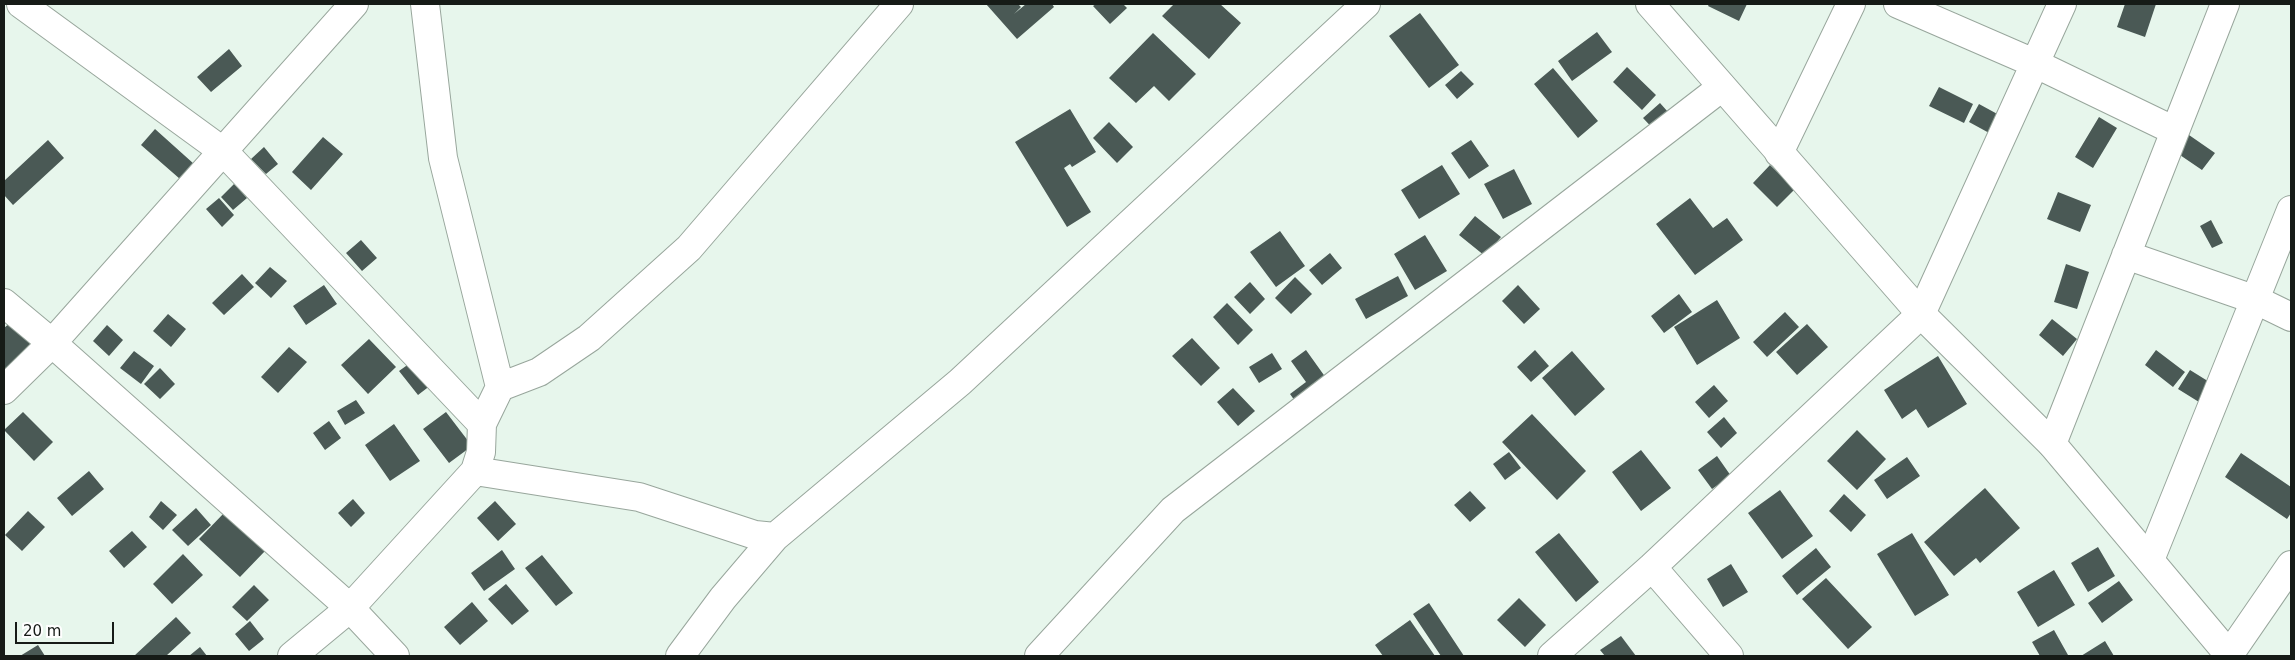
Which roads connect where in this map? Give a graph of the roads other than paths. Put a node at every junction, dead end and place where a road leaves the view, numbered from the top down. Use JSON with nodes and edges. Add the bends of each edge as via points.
{"nodes":[{"id":1,"x":21,"y":4,"type":"edge"},
{"id":2,"x":354,"y":4,"type":"edge"},
{"id":3,"x":425,"y":4,"type":"edge"},
{"id":4,"x":899,"y":4,"type":"edge"},
{"id":5,"x":1366,"y":4,"type":"edge"},
{"id":6,"x":1650,"y":4,"type":"edge"},
{"id":7,"x":1851,"y":4,"type":"edge"},
{"id":8,"x":1898,"y":4,"type":"edge"},
{"id":9,"x":2062,"y":4,"type":"edge"},
{"id":10,"x":2225,"y":4,"type":"edge"},
{"id":11,"x":2034,"y":63,"type":"junction"},
{"id":12,"x":1722,"y":87,"type":"junction"},
{"id":13,"x":2175,"y":131,"type":"junction"},
{"id":14,"x":224,"y":152,"type":"junction"},
{"id":15,"x":1779,"y":152,"type":"junction"},
{"id":16,"x":2291,"y":210,"type":"edge"},
{"id":17,"x":2126,"y":255,"type":"junction"},
{"id":18,"x":2256,"y":300,"type":"junction"},
{"id":19,"x":4,"y":303,"type":"edge"},
{"id":20,"x":1921,"y":314,"type":"junction"},
{"id":21,"x":2291,"y":317,"type":"edge"},
{"id":22,"x":52,"y":343,"type":"junction"},
{"id":23,"x":500,"y":387,"type":"junction"},
{"id":24,"x":4,"y":390,"type":"edge"},
{"id":25,"x":482,"y":424,"type":"junction"},
{"id":26,"x":2052,"y":444,"type":"junction"},
{"id":27,"x":474,"y":471,"type":"junction"},
{"id":28,"x":774,"y":537,"type":"junction"},
{"id":29,"x":2150,"y":560,"type":"junction"},
{"id":30,"x":2291,"y":566,"type":"edge"},
{"id":31,"x":1652,"y":567,"type":"junction"},
{"id":32,"x":350,"y":608,"type":"junction"},
{"id":33,"x":292,"y":656,"type":"edge"},
{"id":34,"x":395,"y":656,"type":"edge"},
{"id":35,"x":680,"y":656,"type":"edge"},
{"id":36,"x":1039,"y":656,"type":"edge"},
{"id":37,"x":1552,"y":656,"type":"edge"},
{"id":38,"x":1730,"y":656,"type":"edge"},
{"id":39,"x":2229,"y":656,"type":"edge"}],
"edges":[{"from":1,"to":14,"type":"street"},
{"from":2,"to":14,"type":"street"},
{"from":3,"to":23,"type":"street","via":[[443,158]]},
{"from":4,"to":23,"type":"street","via":[[689,248],[589,338],[539,372]]},
{"from":5,"to":28,"type":"street","via":[[960,382]]},
{"from":6,"to":12,"type":"street"},
{"from":7,"to":15,"type":"street"},
{"from":8,"to":11,"type":"street"},
{"from":9,"to":11,"type":"street"},
{"from":10,"to":13,"type":"street"},
{"from":11,"to":13,"type":"street"},
{"from":11,"to":20,"type":"street"},
{"from":12,"to":15,"type":"street"},
{"from":12,"to":36,"type":"street","via":[[1173,510]]},
{"from":13,"to":17,"type":"street"},
{"from":14,"to":22,"type":"street"},
{"from":14,"to":25,"type":"street"},
{"from":15,"to":20,"type":"street"},
{"from":16,"to":18,"type":"street"},
{"from":17,"to":18,"type":"street"},
{"from":17,"to":26,"type":"street"},
{"from":18,"to":21,"type":"street"},
{"from":18,"to":29,"type":"street"},
{"from":19,"to":22,"type":"street"},
{"from":20,"to":26,"type":"street"},
{"from":20,"to":31,"type":"street"},
{"from":22,"to":24,"type":"street"},
{"from":22,"to":32,"type":"street"},
{"from":23,"to":25,"type":"street"},
{"from":25,"to":27,"type":"street","via":[[481,452]]},
{"from":26,"to":29,"type":"street"},
{"from":27,"to":28,"type":"street","via":[[639,497],[755,535]]},
{"from":27,"to":32,"type":"street"},
{"from":28,"to":35,"type":"street"},
{"from":29,"to":39,"type":"street"},
{"from":30,"to":39,"type":"street"},
{"from":31,"to":37,"type":"street"},
{"from":31,"to":38,"type":"street"},
{"from":32,"to":33,"type":"street"},
{"from":32,"to":34,"type":"street"}]}
